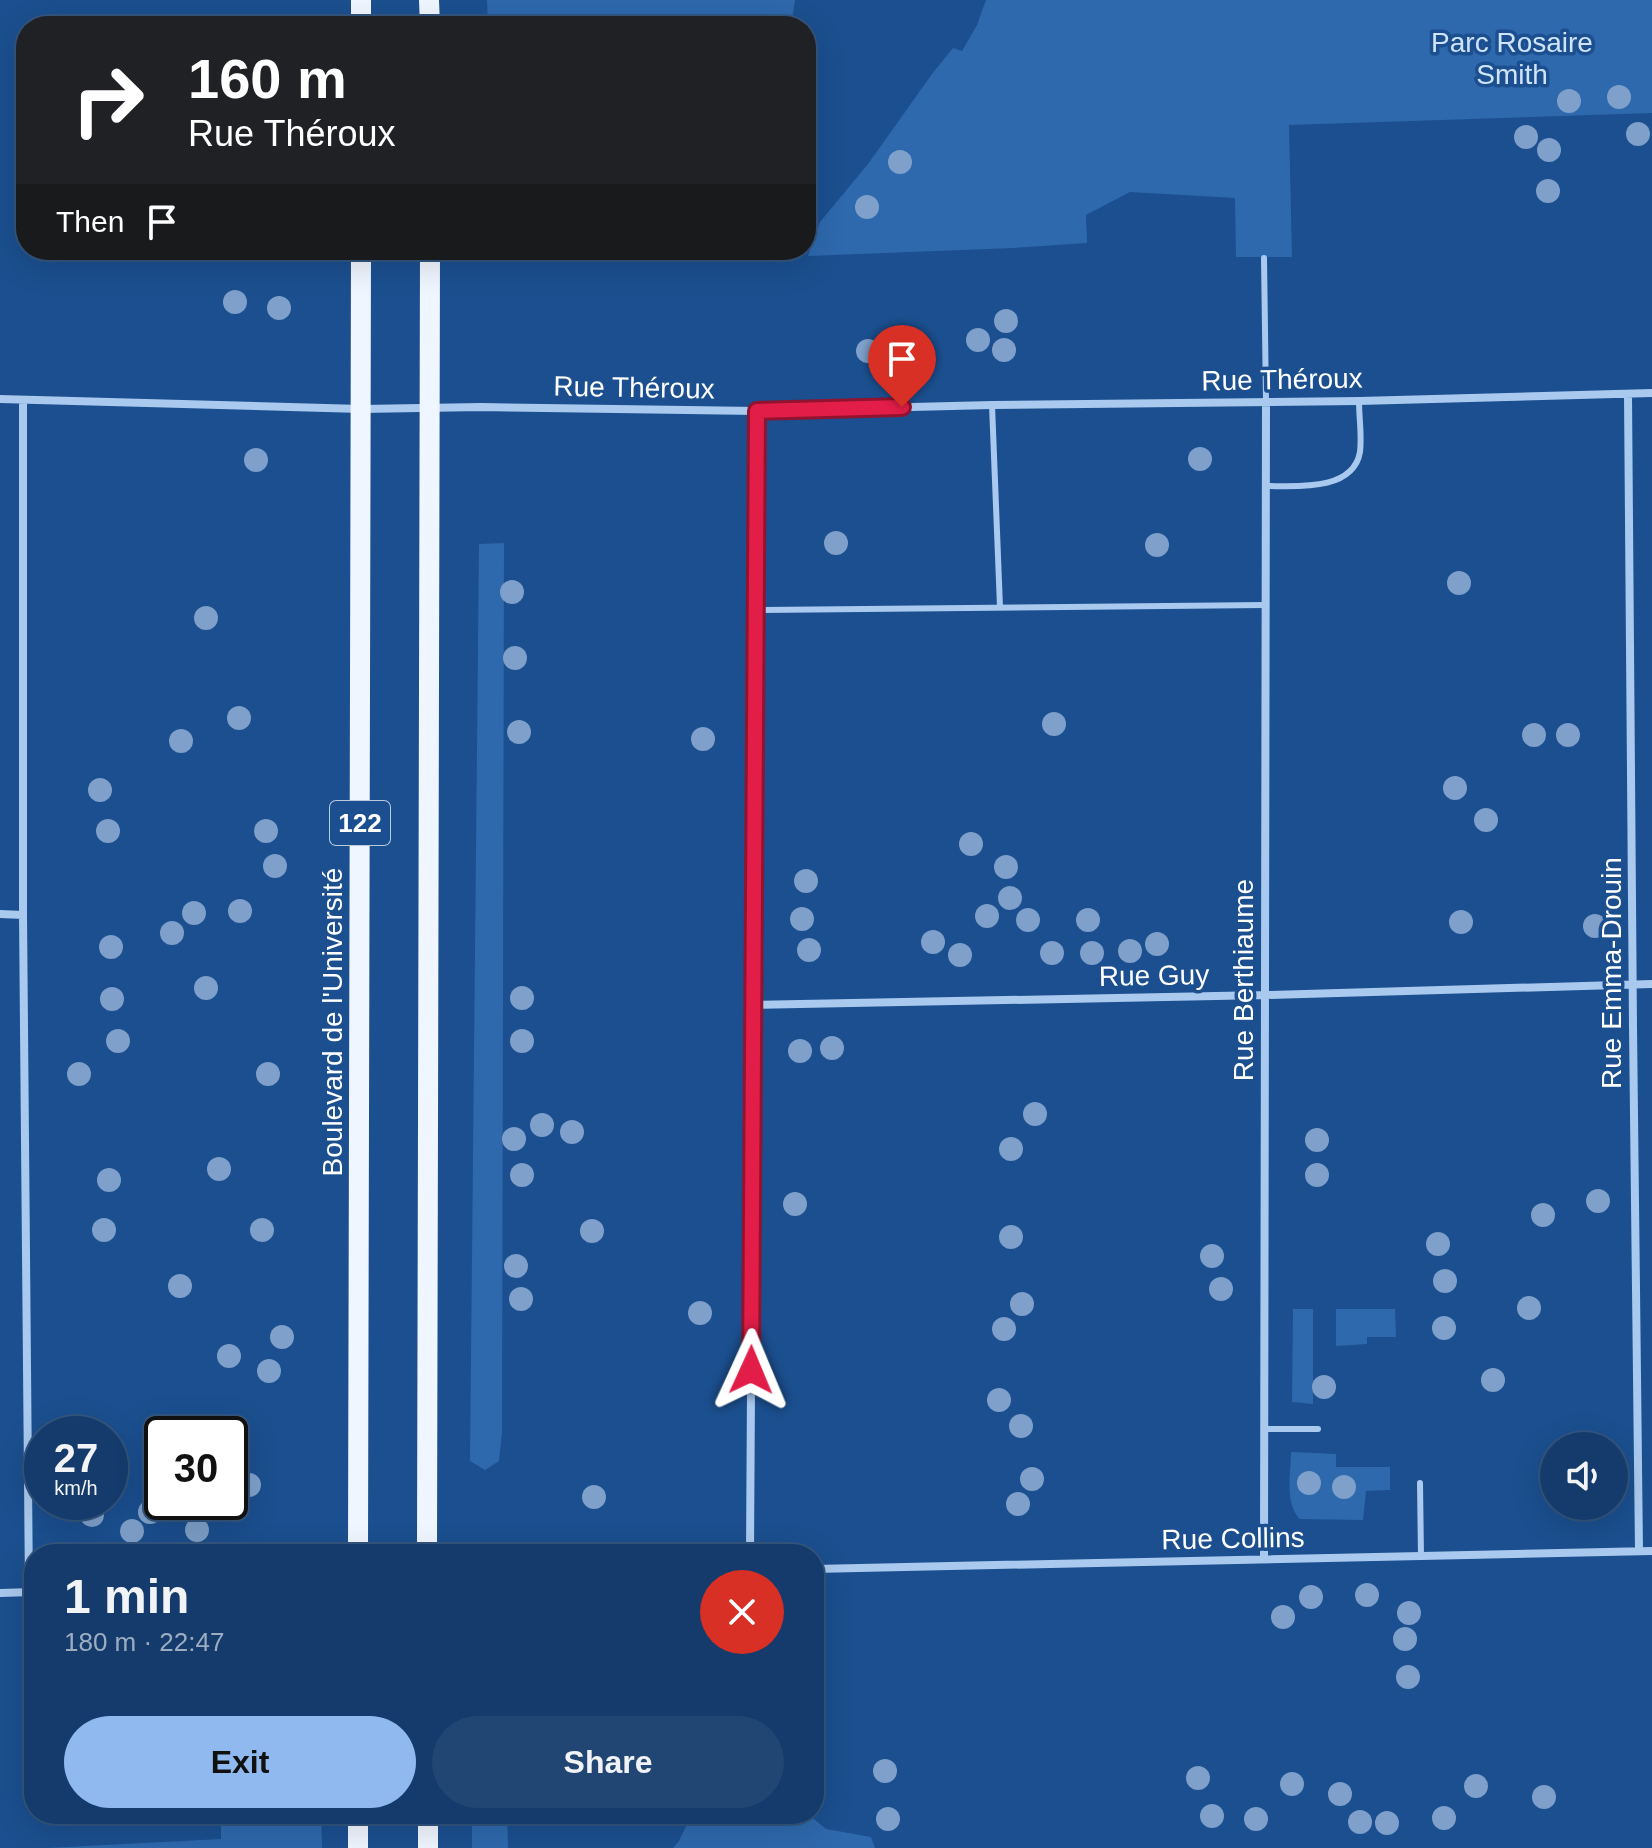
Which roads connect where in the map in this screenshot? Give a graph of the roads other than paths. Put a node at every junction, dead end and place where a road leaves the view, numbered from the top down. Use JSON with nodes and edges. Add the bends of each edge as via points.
{"nodes":[{"id":1,"x":1264,"y":258,"type":"dead end"},
{"id":2,"x":361,"y":260,"type":"edge"},
{"id":3,"x":430,"y":260,"type":"edge"},
{"id":4,"x":1652,"y":393,"type":"edge"},
{"id":5,"x":1628,"y":394,"type":"junction"},
{"id":6,"x":0,"y":399,"type":"edge"},
{"id":7,"x":23,"y":400,"type":"junction"},
{"id":8,"x":1359,"y":401,"type":"junction"},
{"id":9,"x":1266,"y":402,"type":"junction"},
{"id":10,"x":992,"y":405,"type":"junction"},
{"id":11,"x":431,"y":408,"type":"junction"},
{"id":12,"x":361,"y":409,"type":"junction"},
{"id":13,"x":757,"y":411,"type":"junction"},
{"id":14,"x":1266,"y":486,"type":"junction"},
{"id":15,"x":1266,"y":605,"type":"junction"},
{"id":16,"x":1000,"y":607,"type":"junction"},
{"id":17,"x":756,"y":610,"type":"junction"},
{"id":18,"x":0,"y":914,"type":"edge"},
{"id":19,"x":23,"y":915,"type":"junction"},
{"id":20,"x":1652,"y":984,"type":"edge"},
{"id":21,"x":1633,"y":985,"type":"junction"},
{"id":22,"x":1266,"y":995,"type":"junction"},
{"id":23,"x":754,"y":1005,"type":"junction"},
{"id":24,"x":1264,"y":1429,"type":"junction"},
{"id":25,"x":1318,"y":1429,"type":"dead end"},
{"id":26,"x":1420,"y":1483,"type":"dead end"},
{"id":27,"x":30,"y":1544,"type":"edge"},
{"id":28,"x":358,"y":1544,"type":"edge"},
{"id":29,"x":427,"y":1544,"type":"edge"},
{"id":30,"x":750,"y":1544,"type":"edge"},
{"id":31,"x":1639,"y":1551,"type":"junction"},
{"id":32,"x":1652,"y":1551,"type":"edge"},
{"id":33,"x":1421,"y":1557,"type":"junction"},
{"id":34,"x":1264,"y":1558,"type":"junction"},
{"id":35,"x":824,"y":1569,"type":"edge"},
{"id":36,"x":24,"y":1592,"type":"edge"},
{"id":37,"x":0,"y":1593,"type":"edge"},
{"id":38,"x":358,"y":1824,"type":"edge"},
{"id":39,"x":428,"y":1824,"type":"edge"},
{"id":40,"x":358,"y":1848,"type":"edge"},
{"id":41,"x":428,"y":1848,"type":"edge"}],
"edges":[{"from":1,"to":9,"type":"lane"},
{"from":2,"to":12,"type":"main road","name":"Boulevard de l'Université","number":"122"},
{"from":3,"to":11,"type":"main road"},
{"from":4,"to":5,"type":"street","name":"Rue Théroux"},
{"from":5,"to":8,"type":"street","name":"Rue Théroux"},
{"from":5,"to":21,"type":"street","name":"Rue Emma-Drouin"},
{"from":6,"to":7,"type":"street","name":"Rue Théroux"},
{"from":7,"to":12,"type":"street","name":"Rue Théroux"},
{"from":7,"to":19,"type":"street"},
{"from":8,"to":9,"type":"street","name":"Rue Théroux"},
{"from":8,"to":14,"type":"lane","via":[[1360,454],[1341,478],[1306,486]]},
{"from":9,"to":10,"type":"street","name":"Rue Théroux"},
{"from":9,"to":14,"type":"street","name":"Rue Berthiaume"},
{"from":10,"to":13,"type":"street","name":"Rue Théroux"},
{"from":10,"to":16,"type":"lane"},
{"from":11,"to":12,"type":"street","name":"Rue Théroux"},
{"from":11,"to":13,"type":"street","name":"Rue Théroux"},
{"from":11,"to":29,"type":"main road"},
{"from":12,"to":28,"type":"main road","name":"Boulevard de l'Université","number":"122"},
{"from":13,"to":17,"type":"street"},
{"from":14,"to":15,"type":"street","name":"Rue Berthiaume"},
{"from":15,"to":16,"type":"lane"},
{"from":15,"to":22,"type":"street","name":"Rue Berthiaume"},
{"from":16,"to":17,"type":"lane"},
{"from":17,"to":23,"type":"street"},
{"from":18,"to":19,"type":"street"},
{"from":19,"to":27,"type":"street"},
{"from":20,"to":21,"type":"street","name":"Rue Guy"},
{"from":21,"to":22,"type":"street","name":"Rue Guy"},
{"from":21,"to":31,"type":"street","name":"Rue Emma-Drouin"},
{"from":22,"to":23,"type":"street","name":"Rue Guy"},
{"from":22,"to":24,"type":"street","name":"Rue Berthiaume"},
{"from":23,"to":30,"type":"street"},
{"from":24,"to":25,"type":"lane"},
{"from":24,"to":34,"type":"street","name":"Rue Berthiaume"},
{"from":26,"to":33,"type":"lane"},
{"from":31,"to":32,"type":"street","name":"Rue Collins"},
{"from":31,"to":33,"type":"street","name":"Rue Collins"},
{"from":33,"to":34,"type":"street","name":"Rue Collins"},
{"from":34,"to":35,"type":"street","name":"Rue Collins"},
{"from":36,"to":37,"type":"street"},
{"from":38,"to":40,"type":"main road"},
{"from":39,"to":41,"type":"main road"}]}
